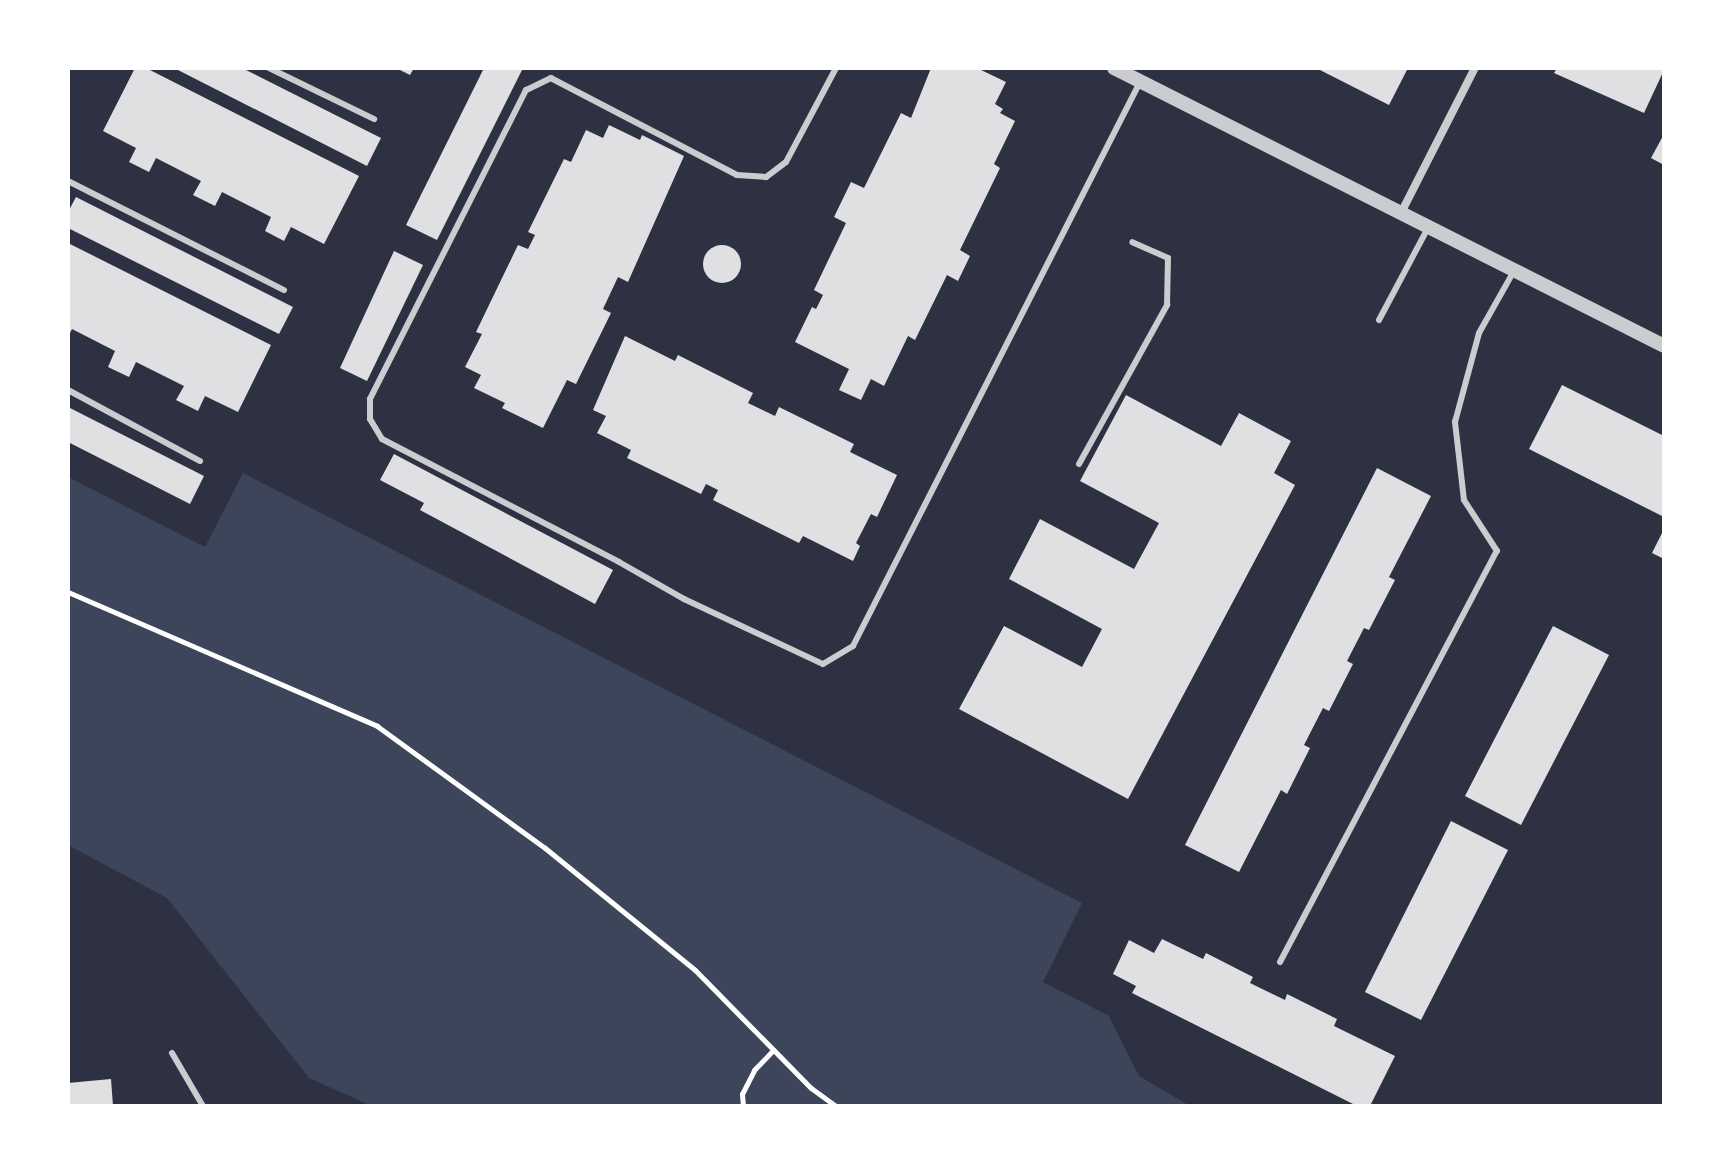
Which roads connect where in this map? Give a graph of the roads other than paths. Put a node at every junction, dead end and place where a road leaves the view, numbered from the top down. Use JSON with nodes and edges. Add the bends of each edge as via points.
{"nodes":[{"id":1,"x":269,"y":68,"type":"edge"},
{"id":2,"x":836,"y":68,"type":"edge"},
{"id":3,"x":1114,"y":68,"type":"edge"},
{"id":4,"x":1475,"y":68,"type":"edge"},
{"id":5,"x":1140,"y":82,"type":"junction"},
{"id":6,"x":374,"y":119,"type":"dead end"},
{"id":7,"x":68,"y":181,"type":"edge"},
{"id":8,"x":1402,"y":211,"type":"junction"},
{"id":9,"x":1429,"y":226,"type":"junction"},
{"id":10,"x":1132,"y":242,"type":"dead end"},
{"id":11,"x":1515,"y":269,"type":"junction"},
{"id":12,"x":284,"y":290,"type":"dead end"},
{"id":13,"x":1379,"y":320,"type":"dead end"},
{"id":14,"x":1664,"y":346,"type":"edge"},
{"id":15,"x":68,"y":390,"type":"edge"},
{"id":16,"x":200,"y":461,"type":"dead end"},
{"id":17,"x":1079,"y":464,"type":"dead end"},
{"id":18,"x":1280,"y":962,"type":"dead end"},
{"id":19,"x":172,"y":1053,"type":"dead end"},
{"id":20,"x":203,"y":1106,"type":"edge"}],
"edges":[{"from":1,"to":6,"type":"lane"},
{"from":2,"to":5,"type":"lane","via":[[786,162],[766,177],[737,175],[551,78],[526,90],[370,399],[370,419],[382,439],[684,599],[823,664],[853,646]]},
{"from":3,"to":5,"type":"street"},
{"from":4,"to":8,"type":"street"},
{"from":5,"to":8,"type":"street"},
{"from":7,"to":12,"type":"lane"},
{"from":8,"to":9,"type":"street"},
{"from":9,"to":11,"type":"street"},
{"from":9,"to":13,"type":"lane"},
{"from":10,"to":17,"type":"lane","via":[[1168,258],[1167,303]]},
{"from":11,"to":14,"type":"street"},
{"from":11,"to":18,"type":"lane","via":[[1479,333],[1455,422],[1464,500],[1497,551]]},
{"from":15,"to":16,"type":"lane"},
{"from":19,"to":20,"type":"lane"}]}
